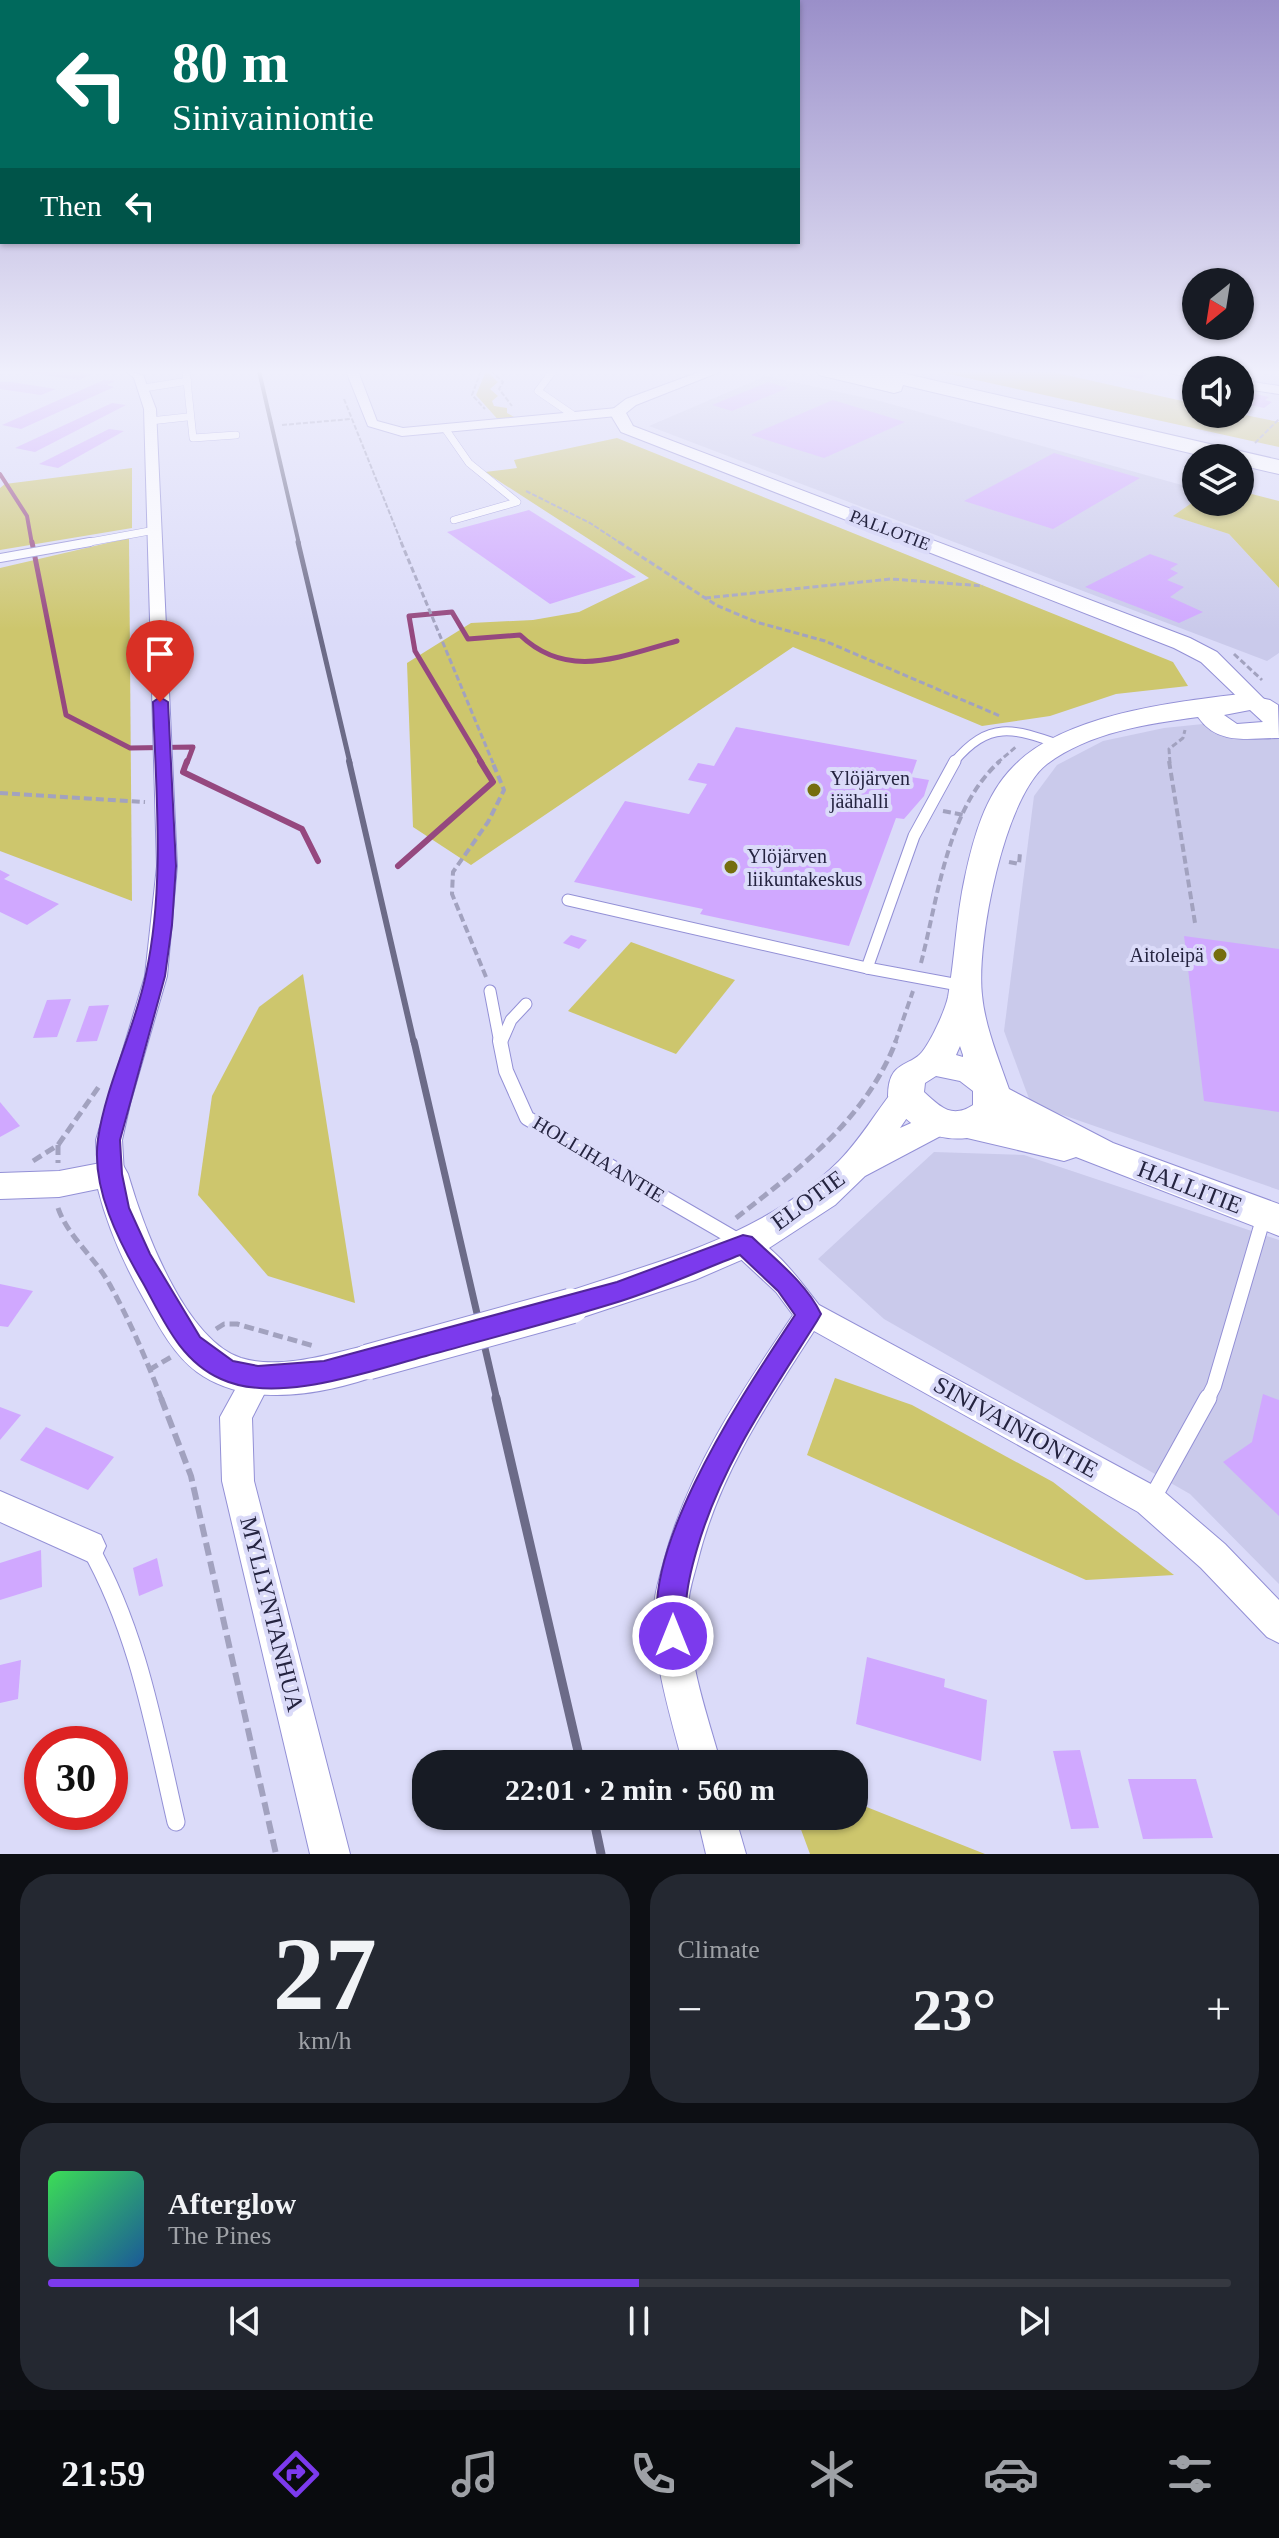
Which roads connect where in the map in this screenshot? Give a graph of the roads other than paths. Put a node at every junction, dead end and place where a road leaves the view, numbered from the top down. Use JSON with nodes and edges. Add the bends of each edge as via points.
{"nodes":[{"id":1,"x":152,"y":458,"type":"edge"},
{"id":2,"x":461,"y":458,"type":"edge"},
{"id":3,"x":701,"y":458,"type":"edge"},
{"id":4,"x":1238,"y":458,"type":"edge"},
{"id":5,"x":1279,"y":467,"type":"edge"},
{"id":6,"x":1254,"y":473,"type":"edge"},
{"id":7,"x":1279,"y":479,"type":"edge"},
{"id":8,"x":454,"y":520,"type":"dead end"},
{"id":9,"x":155,"y":530,"type":"junction"},
{"id":10,"x":0,"y":558,"type":"edge"},
{"id":11,"x":1220,"y":669,"type":"junction"},
{"id":12,"x":1218,"y":712,"type":"junction"},
{"id":13,"x":1272,"y":719,"type":"edge"},
{"id":14,"x":1061,"y":745,"type":"junction"},
{"id":15,"x":568,"y":900,"type":"dead end"},
{"id":16,"x":867,"y":968,"type":"junction"},
{"id":17,"x":490,"y":991,"type":"road end"},
{"id":18,"x":964,"y":992,"type":"junction"},
{"id":19,"x":526,"y":1004,"type":"dead end"},
{"id":20,"x":500,"y":1044,"type":"junction"},
{"id":21,"x":935,"y":1063,"type":"junction"},
{"id":22,"x":906,"y":1096,"type":"junction"},
{"id":23,"x":972,"y":1106,"type":"junction"},
{"id":24,"x":853,"y":1168,"type":"junction"},
{"id":25,"x":111,"y":1174,"type":"junction"},
{"id":26,"x":0,"y":1186,"type":"edge"},
{"id":27,"x":1272,"y":1217,"type":"edge"},
{"id":28,"x":743,"y":1244,"type":"junction"},
{"id":29,"x":809,"y":1314,"type":"junction"},
{"id":30,"x":258,"y":1377,"type":"junction"},
{"id":31,"x":1150,"y":1501,"type":"junction"},
{"id":32,"x":0,"y":1506,"type":"edge"},
{"id":33,"x":89,"y":1546,"type":"joint"},
{"id":34,"x":1279,"y":1625,"type":"edge"},
{"id":35,"x":698,"y":1750,"type":"edge"},
{"id":36,"x":176,"y":1822,"type":"dead end"},
{"id":37,"x":720,"y":1830,"type":"edge"},
{"id":38,"x":330,"y":1854,"type":"edge"},
{"id":39,"x":726,"y":1854,"type":"edge"}],
"edges":[{"from":1,"to":9,"type":"street"},
{"from":2,"to":8,"type":"lane","via":[[517,502]]},
{"from":3,"to":11,"type":"street","name":"PALLOTIE","via":[[1182,643]]},
{"from":4,"to":5,"type":"highway"},
{"from":6,"to":7,"type":"highway"},
{"from":9,"to":10,"type":"lane"},
{"from":9,"to":25,"type":"street","via":[[166,881],[156,976],[109,1140]]},
{"from":11,"to":12,"type":"street"},
{"from":11,"to":13,"type":"street","name":"PALLOTIE"},
{"from":12,"to":13,"type":"main road","via":[[1247,734]]},
{"from":12,"to":14,"type":"main road","via":[[1141,720]]},
{"from":14,"to":16,"type":"lane","via":[[1022,731],[988,732],[972,740],[945,771],[918,827]]},
{"from":14,"to":18,"type":"main road","via":[[1021,774],[1001,810],[976,899]]},
{"from":15,"to":16,"type":"lane"},
{"from":16,"to":18,"type":"lane"},
{"from":17,"to":20,"type":"lane","name":"HOLLIHAANTIE"},
{"from":18,"to":21,"type":"main road"},
{"from":18,"to":23,"type":"main road","via":[[983,1058]]},
{"from":19,"to":20,"type":"lane"},
{"from":20,"to":28,"type":"lane","name":"HOLLIHAANTIE","via":[[527,1118]]},
{"from":21,"to":22,"type":"main road","via":[[908,1079]]},
{"from":21,"to":23,"type":"main road","name":"HALLITIE","via":[[962,1065]]},
{"from":22,"to":23,"type":"main road","via":[[918,1112]]},
{"from":22,"to":24,"type":"street","name":"ELOTIE"},
{"from":23,"to":24,"type":"street","name":"ELOTIE"},
{"from":23,"to":27,"type":"main road","name":"HALLITIE","via":[[1025,1140],[1100,1153]]},
{"from":24,"to":28,"type":"street","name":"ELOTIE","via":[[795,1214]]},
{"from":25,"to":26,"type":"street","via":[[59,1184]]},
{"from":25,"to":30,"type":"street","via":[[118,1208],[140,1258],[191,1344],[227,1371]]},
{"from":27,"to":31,"type":"lane","via":[[1214,1386]]},
{"from":28,"to":29,"type":"street","name":"SINIVAINIONTIE"},
{"from":28,"to":30,"type":"street","name":"ELOTIE","bridge":true,"via":[[571,1306],[368,1362]]},
{"from":29,"to":31,"type":"street","name":"SINIVAINIONTIE"},
{"from":29,"to":35,"type":"street","via":[[737,1426],[705,1486],[682,1551],[671,1605],[676,1666]]},
{"from":30,"to":38,"type":"street","name":"MYLLYNTANHUA","via":[[236,1417],[238,1481]]},
{"from":31,"to":34,"type":"street","name":"SINIVAINIONTIE","via":[[1213,1556]]},
{"from":32,"to":33,"type":"street"},
{"from":33,"to":36,"type":"lane","via":[[111,1580],[136,1655]]},
{"from":37,"to":39,"type":"street"}]}
